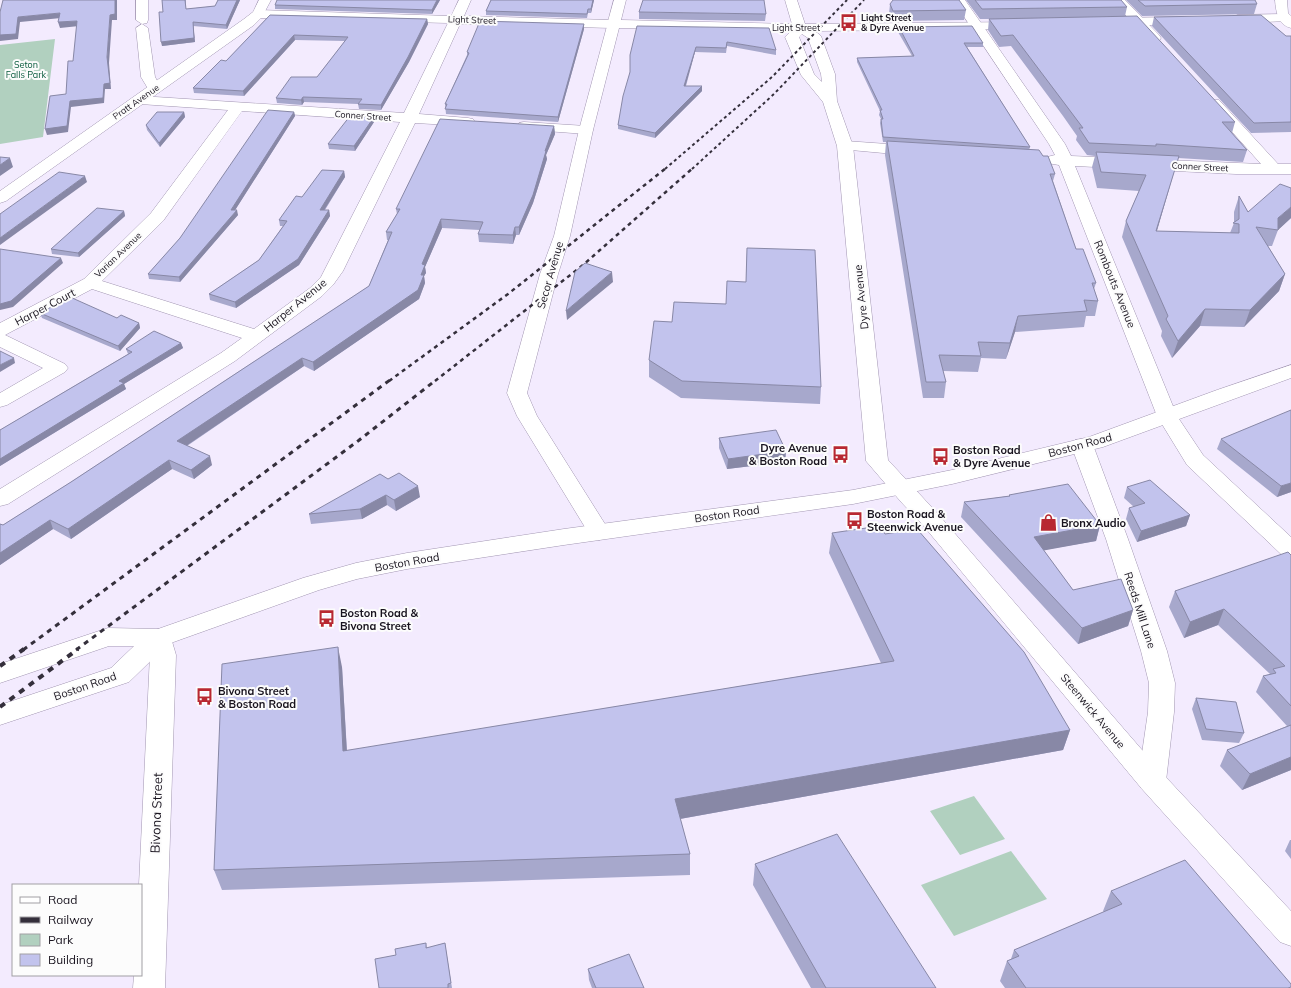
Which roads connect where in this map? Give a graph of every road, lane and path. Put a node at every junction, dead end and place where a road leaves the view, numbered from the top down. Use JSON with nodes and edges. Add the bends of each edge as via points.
{"nodes":[{"id":1,"x":142,"y":0,"type":"edge"},
{"id":2,"x":265,"y":0,"type":"edge"},
{"id":3,"x":465,"y":0,"type":"edge"},
{"id":4,"x":620,"y":0,"type":"edge"},
{"id":5,"x":791,"y":0,"type":"edge"},
{"id":6,"x":959,"y":0,"type":"edge"},
{"id":7,"x":1118,"y":0,"type":"edge"},
{"id":8,"x":1281,"y":0,"type":"edge"},
{"id":9,"x":258,"y":14,"type":"junction"},
{"id":10,"x":456,"y":19,"type":"junction"},
{"id":11,"x":1193,"y":20,"type":"edge"},
{"id":12,"x":1224,"y":20,"type":"edge"},
{"id":13,"x":1288,"y":21,"type":"edge"},
{"id":14,"x":1139,"y":22,"type":"junction"},
{"id":15,"x":1097,"y":23,"type":"edge"},
{"id":16,"x":612,"y":24,"type":"junction"},
{"id":17,"x":1028,"y":25,"type":"edge"},
{"id":18,"x":978,"y":26,"type":"junction"},
{"id":19,"x":800,"y":28,"type":"junction"},
{"id":20,"x":853,"y":28,"type":"junction"},
{"id":21,"x":842,"y":38,"type":"dead end"},
{"id":22,"x":1164,"y":50,"type":"edge"},
{"id":23,"x":155,"y":89,"type":"junction"},
{"id":24,"x":1206,"y":95,"type":"edge"},
{"id":25,"x":140,"y":100,"type":"junction"},
{"id":26,"x":830,"y":101,"type":"junction"},
{"id":27,"x":238,"y":107,"type":"junction"},
{"id":28,"x":409,"y":119,"type":"junction"},
{"id":29,"x":478,"y":123,"type":"edge"},
{"id":30,"x":509,"y":125,"type":"edge"},
{"id":31,"x":586,"y":130,"type":"junction"},
{"id":32,"x":845,"y":146,"type":"junction"},
{"id":33,"x":934,"y":152,"type":"edge"},
{"id":34,"x":1034,"y":158,"type":"edge"},
{"id":35,"x":1065,"y":160,"type":"junction"},
{"id":36,"x":1274,"y":169,"type":"junction"},
{"id":37,"x":1291,"y":169,"type":"edge"},
{"id":38,"x":0,"y":198,"type":"edge"},
{"id":39,"x":90,"y":283,"type":"junction"},
{"id":40,"x":0,"y":331,"type":"edge"},
{"id":41,"x":256,"y":336,"type":"junction"},
{"id":42,"x":0,"y":340,"type":"edge"},
{"id":43,"x":1291,"y":371,"type":"edge"},
{"id":44,"x":0,"y":401,"type":"edge"},
{"id":45,"x":1167,"y":416,"type":"junction"},
{"id":46,"x":1082,"y":445,"type":"junction"},
{"id":47,"x":900,"y":486,"type":"junction"},
{"id":48,"x":0,"y":499,"type":"edge"},
{"id":49,"x":599,"y":532,"type":"junction"},
{"id":50,"x":1291,"y":550,"type":"edge"},
{"id":51,"x":159,"y":638,"type":"junction"},
{"id":52,"x":0,"y":674,"type":"edge"},
{"id":53,"x":0,"y":715,"type":"edge"},
{"id":54,"x":1152,"y":781,"type":"junction"},
{"id":55,"x":1291,"y":932,"type":"edge"},
{"id":56,"x":149,"y":988,"type":"edge"}],
"edges":[{"from":1,"to":23,"type":"street","via":[[148,76]]},
{"from":2,"to":9,"type":"street","name":"Pratt Avenue"},
{"from":3,"to":10,"type":"street","name":"Harper Avenue"},
{"from":4,"to":16,"type":"street","name":"Secor Avenue"},
{"from":5,"to":19,"type":"street"},
{"from":6,"to":18,"type":"street","name":"Rombouts Avenue"},
{"from":7,"to":14,"type":"street"},
{"from":8,"to":13,"type":"street","via":[[1280,7]]},
{"from":9,"to":10,"type":"street","name":"Light Street"},
{"from":9,"to":23,"type":"street","name":"Pratt Avenue"},
{"from":10,"to":16,"type":"street","name":"Light Street"},
{"from":10,"to":28,"type":"street","name":"Harper Avenue"},
{"from":11,"to":14,"type":"street"},
{"from":12,"to":13,"type":"street"},
{"from":14,"to":15,"type":"street"},
{"from":14,"to":22,"type":"street"},
{"from":16,"to":19,"type":"street","name":"Light Street"},
{"from":16,"to":31,"type":"street","name":"Secor Avenue"},
{"from":17,"to":18,"type":"street","name":"Light Street"},
{"from":18,"to":20,"type":"street","name":"Light Street"},
{"from":18,"to":35,"type":"street","name":"Rombouts Avenue","via":[[1057,144]]},
{"from":19,"to":20,"type":"street","name":"Light Street"},
{"from":19,"to":26,"type":"street","name":"Dyre Avenue","via":[[814,36],[826,54]]},
{"from":19,"to":26,"type":"street","name":"Dyre Avenue","via":[[792,38],[808,75]]},
{"from":20,"to":21,"type":"street"},
{"from":23,"to":25,"type":"street","name":"Pratt Avenue"},
{"from":24,"to":36,"type":"street"},
{"from":25,"to":27,"type":"street","name":"Conner Street"},
{"from":25,"to":38,"type":"street","name":"Pratt Avenue"},
{"from":26,"to":32,"type":"street","name":"Dyre Avenue"},
{"from":27,"to":28,"type":"street","name":"Conner Street"},
{"from":27,"to":39,"type":"street","name":"Varian Avenue","via":[[157,217]]},
{"from":28,"to":29,"type":"street","name":"Conner Street"},
{"from":28,"to":41,"type":"street","name":"Harper Avenue","via":[[327,281]]},
{"from":30,"to":31,"type":"street"},
{"from":31,"to":49,"type":"street","name":"Secor Avenue","via":[[562,236],[549,274],[517,393],[527,416]]},
{"from":32,"to":33,"type":"street"},
{"from":32,"to":47,"type":"street","name":"Dyre Avenue","via":[[877,461]]},
{"from":34,"to":35,"type":"street","name":"Conner Street"},
{"from":35,"to":36,"type":"street","name":"Conner Street"},
{"from":35,"to":45,"type":"street","name":"Rombouts Avenue"},
{"from":36,"to":37,"type":"street","name":"Conner Street"},
{"from":39,"to":40,"type":"street","name":"Harper Court"},
{"from":39,"to":41,"type":"street","name":"Varian Avenue"},
{"from":41,"to":48,"type":"street","name":"Harper Avenue","via":[[228,357]]},
{"from":42,"to":44,"type":"street","via":[[58,368]]},
{"from":43,"to":45,"type":"street","name":"Boston Road"},
{"from":45,"to":46,"type":"street","name":"Boston Road"},
{"from":45,"to":50,"type":"street","name":"Rombouts Avenue","via":[[1195,460]]},
{"from":46,"to":47,"type":"street","name":"Boston Road","via":[[952,477]]},
{"from":46,"to":54,"type":"street","name":"Reeds Mill Lane","via":[[1149,636],[1162,683]]},
{"from":47,"to":49,"type":"street","name":"Boston Road","via":[[853,497]]},
{"from":47,"to":54,"type":"street","name":"Steenwick Avenue","via":[[914,506],[930,519]]},
{"from":49,"to":51,"type":"street","name":"Boston Road","via":[[356,571],[311,584]]},
{"from":51,"to":52,"type":"street","name":"Boston Road","via":[[108,637]]},
{"from":51,"to":53,"type":"street","name":"Boston Road","via":[[120,675]]},
{"from":51,"to":56,"type":"street","name":"Bivona Street","via":[[163,655]]},
{"from":54,"to":55,"type":"street","name":"Steenwick Avenue"}]}
